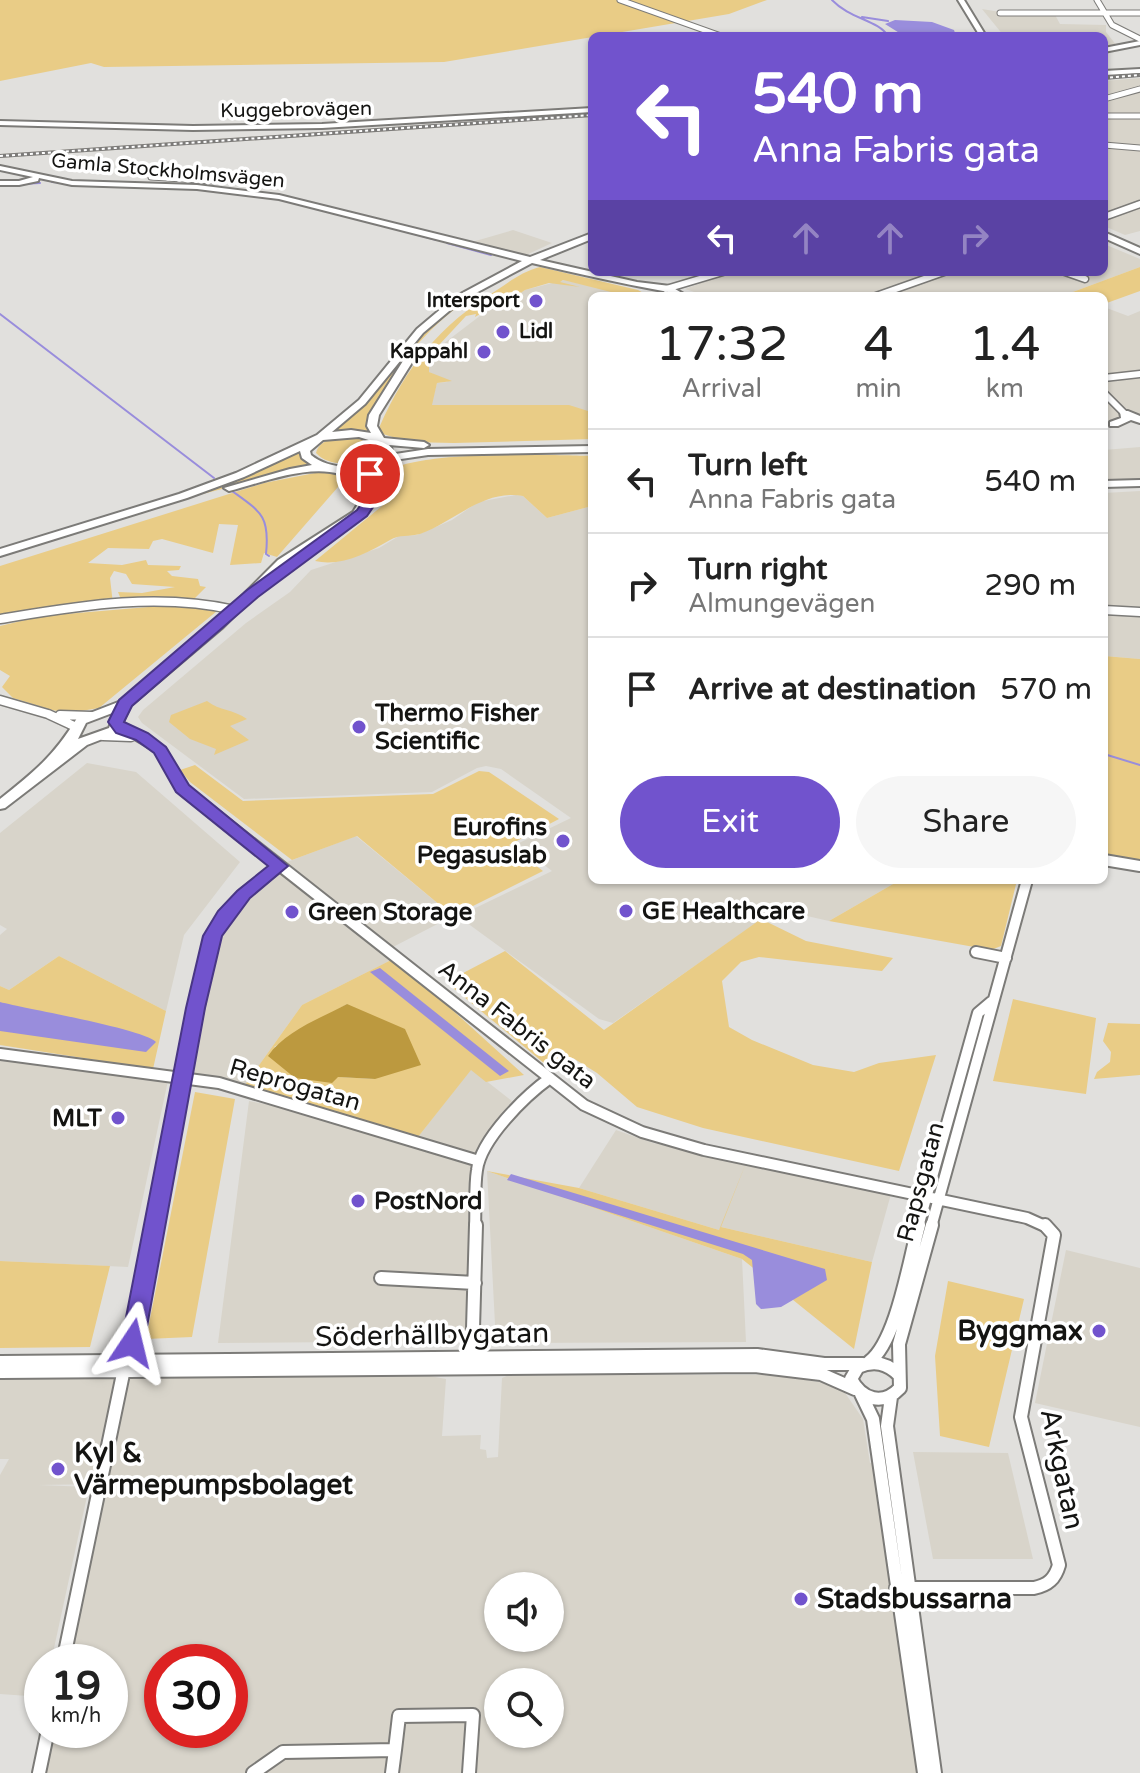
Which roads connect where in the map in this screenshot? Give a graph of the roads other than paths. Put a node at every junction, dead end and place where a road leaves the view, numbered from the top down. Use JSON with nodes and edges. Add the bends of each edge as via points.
{"nodes":[{"id":1,"x":620,"y":0,"type":"edge"},
{"id":2,"x":961,"y":0,"type":"edge"},
{"id":3,"x":1097,"y":0,"type":"edge"},
{"id":4,"x":1000,"y":13,"type":"dead end"},
{"id":5,"x":1140,"y":13,"type":"edge"},
{"id":6,"x":971,"y":15,"type":"junction"},
{"id":7,"x":1105,"y":15,"type":"junction"},
{"id":8,"x":711,"y":32,"type":"edge"},
{"id":9,"x":981,"y":32,"type":"edge"},
{"id":10,"x":986,"y":32,"type":"edge"},
{"id":11,"x":1131,"y":36,"type":"junction"},
{"id":12,"x":1136,"y":43,"type":"edge"},
{"id":13,"x":1108,"y":50,"type":"edge"},
{"id":14,"x":1108,"y":51,"type":"edge"},
{"id":15,"x":1140,"y":53,"type":"edge"},
{"id":16,"x":1140,"y":70,"type":"edge"},
{"id":17,"x":1108,"y":73,"type":"edge"},
{"id":18,"x":1140,"y":89,"type":"edge"},
{"id":19,"x":1108,"y":98,"type":"edge"},
{"id":20,"x":588,"y":110,"type":"edge"},
{"id":21,"x":1108,"y":116,"type":"edge"},
{"id":22,"x":1140,"y":116,"type":"edge"},
{"id":23,"x":0,"y":123,"type":"edge"},
{"id":24,"x":1108,"y":145,"type":"edge"},
{"id":25,"x":1140,"y":148,"type":"edge"},
{"id":26,"x":0,"y":168,"type":"edge"},
{"id":27,"x":38,"y":177,"type":"junction"},
{"id":28,"x":151,"y":177,"type":"dead end"},
{"id":29,"x":186,"y":179,"type":"junction"},
{"id":30,"x":214,"y":181,"type":"dead end"},
{"id":31,"x":0,"y":183,"type":"edge"},
{"id":32,"x":177,"y":187,"type":"junction"},
{"id":33,"x":1140,"y":204,"type":"edge"},
{"id":34,"x":1108,"y":216,"type":"edge"},
{"id":35,"x":1108,"y":237,"type":"edge"},
{"id":36,"x":588,"y":240,"type":"edge"},
{"id":37,"x":471,"y":246,"type":"junction"},
{"id":38,"x":1140,"y":251,"type":"edge"},
{"id":39,"x":491,"y":253,"type":"junction"},
{"id":40,"x":532,"y":261,"type":"junction"},
{"id":41,"x":503,"y":272,"type":"junction"},
{"id":42,"x":588,"y":274,"type":"edge"},
{"id":43,"x":595,"y":276,"type":"edge"},
{"id":44,"x":711,"y":276,"type":"edge"},
{"id":45,"x":933,"y":276,"type":"edge"},
{"id":46,"x":1076,"y":276,"type":"edge"},
{"id":47,"x":1085,"y":279,"type":"dead end"},
{"id":48,"x":663,"y":292,"type":"edge"},
{"id":49,"x":669,"y":292,"type":"edge"},
{"id":50,"x":887,"y":292,"type":"edge"},
{"id":51,"x":1140,"y":374,"type":"edge"},
{"id":52,"x":1108,"y":378,"type":"edge"},
{"id":53,"x":1108,"y":397,"type":"edge"},
{"id":54,"x":1124,"y":413,"type":"junction"},
{"id":55,"x":1140,"y":423,"type":"edge"},
{"id":56,"x":1108,"y":426,"type":"edge"},
{"id":57,"x":1108,"y":426,"type":"edge"},
{"id":58,"x":317,"y":440,"type":"junction"},
{"id":59,"x":381,"y":440,"type":"junction"},
{"id":60,"x":588,"y":446,"type":"edge"},
{"id":61,"x":588,"y":446,"type":"edge"},
{"id":62,"x":378,"y":461,"type":"junction"},
{"id":63,"x":329,"y":467,"type":"junction"},
{"id":64,"x":1108,"y":484,"type":"edge"},
{"id":65,"x":1139,"y":485,"type":"edge"},
{"id":66,"x":0,"y":553,"type":"edge"},
{"id":67,"x":0,"y":560,"type":"edge"},
{"id":68,"x":253,"y":593,"type":"junction"},
{"id":69,"x":235,"y":610,"type":"junction"},
{"id":70,"x":1108,"y":610,"type":"edge"},
{"id":71,"x":1140,"y":612,"type":"edge"},
{"id":72,"x":0,"y":619,"type":"edge"},
{"id":73,"x":3,"y":699,"type":"edge"},
{"id":74,"x":125,"y":704,"type":"junction"},
{"id":75,"x":48,"y":714,"type":"junction"},
{"id":76,"x":94,"y":716,"type":"junction"},
{"id":77,"x":116,"y":723,"type":"junction"},
{"id":78,"x":76,"y":729,"type":"junction"},
{"id":79,"x":99,"y":736,"type":"junction"},
{"id":80,"x":147,"y":741,"type":"junction"},
{"id":81,"x":48,"y":766,"type":"junction"},
{"id":82,"x":0,"y":805,"type":"edge"},
{"id":83,"x":1108,"y":861,"type":"edge"},
{"id":84,"x":279,"y":866,"type":"junction"},
{"id":85,"x":1140,"y":866,"type":"edge"},
{"id":86,"x":1026,"y":884,"type":"edge"},
{"id":87,"x":976,"y":952,"type":"dead end"},
{"id":88,"x":1006,"y":958,"type":"junction"},
{"id":89,"x":0,"y":1054,"type":"edge"},
{"id":90,"x":182,"y":1078,"type":"junction"},
{"id":91,"x":550,"y":1078,"type":"junction"},
{"id":92,"x":479,"y":1161,"type":"junction"},
{"id":93,"x":933,"y":1198,"type":"junction"},
{"id":94,"x":381,"y":1278,"type":"dead end"},
{"id":95,"x":475,"y":1283,"type":"junction"},
{"id":96,"x":0,"y":1362,"type":"edge"},
{"id":97,"x":472,"y":1362,"type":"junction"},
{"id":98,"x":866,"y":1363,"type":"junction"},
{"id":99,"x":127,"y":1367,"type":"junction"},
{"id":100,"x":0,"y":1372,"type":"edge"},
{"id":101,"x":899,"y":1375,"type":"junction"},
{"id":102,"x":858,"y":1392,"type":"junction"},
{"id":103,"x":891,"y":1397,"type":"junction"},
{"id":104,"x":902,"y":1588,"type":"junction"},
{"id":105,"x":67,"y":1644,"type":"edge"},
{"id":106,"x":924,"y":1737,"type":"junction"},
{"id":107,"x":44,"y":1748,"type":"edge"},
{"id":108,"x":395,"y":1750,"type":"junction"},
{"id":109,"x":39,"y":1773,"type":"edge"},
{"id":110,"x":253,"y":1773,"type":"edge"},
{"id":111,"x":392,"y":1773,"type":"edge"},
{"id":112,"x":469,"y":1773,"type":"edge"},
{"id":113,"x":924,"y":1773,"type":"edge"},
{"id":114,"x":935,"y":1773,"type":"edge"}],
"edges":[{"from":1,"to":8,"type":"street"},
{"from":2,"to":6,"type":"main road"},
{"from":3,"to":7,"type":"street"},
{"from":4,"to":7,"type":"street"},
{"from":5,"to":7,"type":"street"},
{"from":6,"to":9,"type":"main road"},
{"from":6,"to":10,"type":"main road"},
{"from":7,"to":11,"type":"street"},
{"from":11,"to":12,"type":"street"},
{"from":11,"to":12,"type":"street"},
{"from":12,"to":13,"type":"main road"},
{"from":12,"to":15,"type":"main road","via":[[1130,49]]},
{"from":14,"to":15,"type":"main road"},
{"from":16,"to":17,"type":"main road"},
{"from":18,"to":19,"type":"street"},
{"from":20,"to":23,"type":"main road","name":"Kuggebrovägen","via":[[322,126]]},
{"from":21,"to":22,"type":"street"},
{"from":24,"to":25,"type":"street"},
{"from":26,"to":27,"type":"main road","name":"Gamla Stockholmsvägen"},
{"from":27,"to":31,"type":"main road"},
{"from":27,"to":32,"type":"main road","name":"Gamla Stockholmsvägen"},
{"from":28,"to":29,"type":"street"},
{"from":29,"to":30,"type":"street"},
{"from":29,"to":32,"type":"street"},
{"from":32,"to":37,"type":"main road","name":"Gamla Stockholmsvägen","via":[[279,197]]},
{"from":33,"to":34,"type":"street"},
{"from":35,"to":38,"type":"main road"},
{"from":36,"to":40,"type":"main road"},
{"from":37,"to":39,"type":"main road","name":"Gamla Stockholmsvägen"},
{"from":37,"to":40,"type":"main road","name":"Gamla Stockholmsvägen"},
{"from":39,"to":40,"type":"main road","name":"Gamla Stockholmsvägen"},
{"from":39,"to":41,"type":"main road","via":[[509,262]]},
{"from":40,"to":41,"type":"main road"},
{"from":40,"to":42,"type":"main road"},
{"from":40,"to":59,"type":"main road","via":[[469,300],[426,335],[374,415],[372,426]]},
{"from":41,"to":58,"type":"main road","via":[[458,299],[420,331],[376,389]]},
{"from":43,"to":48,"type":"main road"},
{"from":44,"to":49,"type":"street"},
{"from":45,"to":50,"type":"street"},
{"from":46,"to":47,"type":"street"},
{"from":51,"to":52,"type":"street"},
{"from":53,"to":54,"type":"street"},
{"from":54,"to":55,"type":"main road"},
{"from":54,"to":56,"type":"main road","via":[[1126,419]]},
{"from":55,"to":57,"type":"main road"},
{"from":58,"to":59,"type":"main road","via":[[346,433]]},
{"from":58,"to":63,"type":"main road","via":[[308,446],[306,456]]},
{"from":58,"to":66,"type":"main road","via":[[204,489]]},
{"from":59,"to":60,"type":"main road","via":[[448,446]]},
{"from":59,"to":62,"type":"main road","via":[[387,450]]},
{"from":61,"to":62,"type":"main road","via":[[428,452]]},
{"from":62,"to":63,"type":"main road","via":[[355,468]]},
{"from":62,"to":68,"type":"main road","via":[[369,482],[371,500],[362,513]]},
{"from":63,"to":67,"type":"main road","via":[[272,476]]},
{"from":63,"to":68,"type":"main road","via":[[362,482],[367,492],[363,506],[288,557]]},
{"from":64,"to":65,"type":"main road"},
{"from":68,"to":69,"type":"main road"},
{"from":69,"to":72,"type":"street","via":[[160,601]]},
{"from":69,"to":74,"type":"main road"},
{"from":70,"to":71,"type":"street"},
{"from":73,"to":75,"type":"street"},
{"from":74,"to":76,"type":"main road"},
{"from":74,"to":77,"type":"main road"},
{"from":75,"to":76,"type":"street"},
{"from":75,"to":78,"type":"street"},
{"from":76,"to":77,"type":"main road"},
{"from":76,"to":78,"type":"main road"},
{"from":77,"to":79,"type":"main road","via":[[114,730]]},
{"from":77,"to":80,"type":"street"},
{"from":78,"to":79,"type":"main road"},
{"from":78,"to":81,"type":"main road"},
{"from":79,"to":80,"type":"street"},
{"from":79,"to":81,"type":"main road"},
{"from":80,"to":84,"type":"street","name":"Anna Fabris gata","via":[[160,750],[182,788]]},
{"from":81,"to":82,"type":"main road"},
{"from":83,"to":85,"type":"street"},
{"from":84,"to":90,"type":"street","via":[[243,894],[213,936]]},
{"from":84,"to":91,"type":"street","name":"Anna Fabris gata"},
{"from":86,"to":88,"type":"street","name":"Rapsgatan"},
{"from":87,"to":88,"type":"street"},
{"from":88,"to":93,"type":"street","name":"Rapsgatan"},
{"from":89,"to":90,"type":"street","name":"Reprogatan"},
{"from":90,"to":92,"type":"street","name":"Reprogatan","via":[[252,1091]]},
{"from":90,"to":99,"type":"street"},
{"from":91,"to":92,"type":"street","via":[[525,1096]]},
{"from":91,"to":93,"type":"street","name":"Anna Fabris gata","via":[[584,1105],[649,1135]]},
{"from":92,"to":95,"type":"street"},
{"from":93,"to":98,"type":"street","name":"Rapsgatan","via":[[888,1333],[878,1355]]},
{"from":93,"to":101,"type":"street","name":"Rapsgatan","via":[[899,1344]]},
{"from":93,"to":104,"type":"street","name":"Arkgatan","via":[[1027,1218],[1043,1223],[1054,1235],[1021,1417],[1059,1565],[1049,1585],[1034,1588]]},
{"from":94,"to":95,"type":"street"},
{"from":95,"to":97,"type":"street"},
{"from":96,"to":99,"type":"street","name":"Söderhällbygatan"},
{"from":97,"to":98,"type":"street","name":"Söderhällbygatan","via":[[757,1355],[824,1364]]},
{"from":97,"to":99,"type":"street","name":"Söderhällbygatan"},
{"from":97,"to":102,"type":"street","name":"Söderhällbygatan","via":[[779,1367],[821,1374]]},
{"from":98,"to":101,"type":"street","via":[[883,1363]]},
{"from":98,"to":102,"type":"street","via":[[852,1375]]},
{"from":99,"to":100,"type":"street","name":"Söderhällbygatan"},
{"from":99,"to":105,"type":"street"},
{"from":101,"to":103,"type":"street","via":[[900,1388]]},
{"from":102,"to":103,"type":"street","via":[[876,1400]]},
{"from":102,"to":104,"type":"street","via":[[873,1419]]},
{"from":103,"to":104,"type":"street","via":[[887,1426]]},
{"from":104,"to":106,"type":"street"},
{"from":106,"to":113,"type":"street"},
{"from":106,"to":114,"type":"street"},
{"from":107,"to":109,"type":"street"},
{"from":108,"to":110,"type":"street","via":[[283,1752]]},
{"from":108,"to":111,"type":"street"},
{"from":108,"to":112,"type":"street","via":[[399,1716],[473,1715]]}]}
